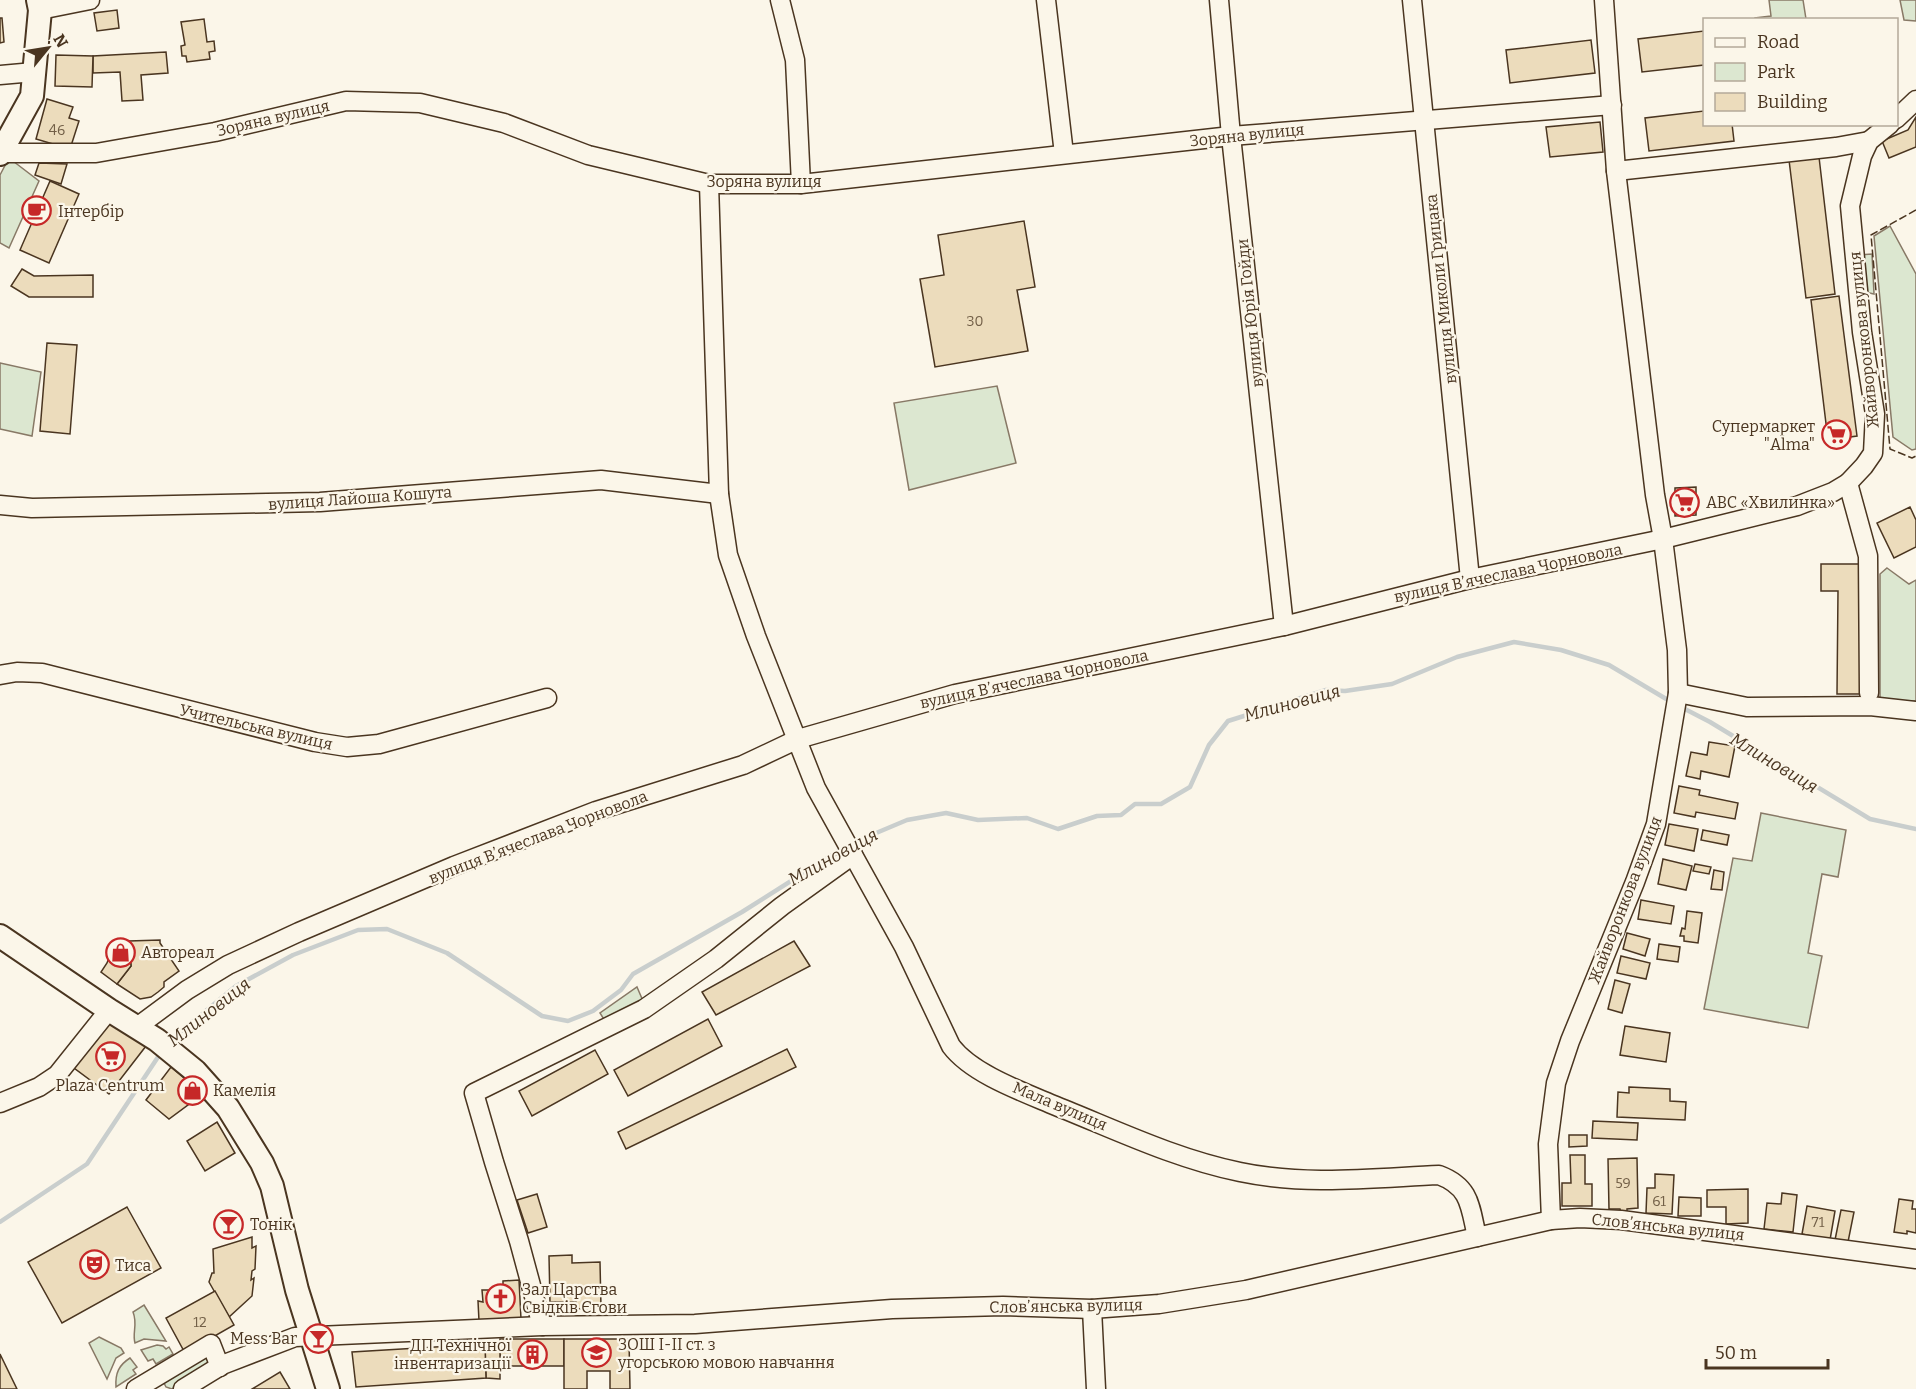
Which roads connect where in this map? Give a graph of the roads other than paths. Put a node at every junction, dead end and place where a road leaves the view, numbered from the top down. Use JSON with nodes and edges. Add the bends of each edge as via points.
{"nodes":[{"id":1,"x":90,"y":0,"type":"edge"},
{"id":2,"x":780,"y":0,"type":"edge"},
{"id":3,"x":1046,"y":0,"type":"edge"},
{"id":4,"x":1219,"y":0,"type":"edge"},
{"id":5,"x":1412,"y":0,"type":"edge"},
{"id":6,"x":1604,"y":0,"type":"edge"},
{"id":7,"x":39,"y":5,"type":"edge"},
{"id":8,"x":34,"y":72,"type":"junction"},
{"id":9,"x":0,"y":75,"type":"edge"},
{"id":10,"x":1916,"y":100,"type":"edge"},
{"id":11,"x":1612,"y":105,"type":"junction"},
{"id":12,"x":1898,"y":117,"type":"edge"},
{"id":13,"x":1423,"y":119,"type":"junction"},
{"id":14,"x":1888,"y":126,"type":"edge"},
{"id":15,"x":1231,"y":135,"type":"junction"},
{"id":16,"x":1869,"y":141,"type":"junction"},
{"id":17,"x":0,"y":154,"type":"edge"},
{"id":18,"x":1064,"y":154,"type":"junction"},
{"id":19,"x":1616,"y":171,"type":"junction"},
{"id":20,"x":710,"y":184,"type":"junction"},
{"id":21,"x":801,"y":184,"type":"junction"},
{"id":22,"x":1848,"y":483,"type":"junction"},
{"id":23,"x":719,"y":494,"type":"junction"},
{"id":24,"x":0,"y":505,"type":"edge"},
{"id":25,"x":1663,"y":539,"type":"junction"},
{"id":26,"x":1470,"y":579,"type":"junction"},
{"id":27,"x":1284,"y":626,"type":"junction"},
{"id":28,"x":0,"y":675,"type":"edge"},
{"id":29,"x":1678,"y":693,"type":"junction"},
{"id":30,"x":1869,"y":693,"type":"dead end"},
{"id":31,"x":547,"y":698,"type":"dead end"},
{"id":32,"x":1916,"y":711,"type":"edge"},
{"id":33,"x":798,"y":739,"type":"junction"},
{"id":34,"x":854,"y":855,"type":"junction"},
{"id":35,"x":0,"y":936,"type":"edge"},
{"id":36,"x":109,"y":1010,"type":"junction"},
{"id":37,"x":137,"y":1028,"type":"junction"},
{"id":38,"x":0,"y":1103,"type":"edge"},
{"id":39,"x":1551,"y":1220,"type":"junction"},
{"id":40,"x":1477,"y":1237,"type":"junction"},
{"id":41,"x":1916,"y":1259,"type":"edge"},
{"id":42,"x":1092,"y":1309,"type":"junction"},
{"id":43,"x":542,"y":1326,"type":"junction"},
{"id":44,"x":312,"y":1336,"type":"junction"},
{"id":45,"x":221,"y":1366,"type":"junction"},
{"id":46,"x":136,"y":1389,"type":"edge"},
{"id":47,"x":183,"y":1389,"type":"edge"},
{"id":48,"x":328,"y":1389,"type":"edge"},
{"id":49,"x":1096,"y":1389,"type":"edge"}],
"edges":[{"from":1,"to":7,"type":"street"},
{"from":2,"to":21,"type":"street","via":[[795,60]]},
{"from":3,"to":18,"type":"street"},
{"from":4,"to":15,"type":"street","name":"вулиця Юрія Гойди"},
{"from":5,"to":13,"type":"street","name":"вулиця Миколи Грицака"},
{"from":6,"to":11,"type":"street","name":"Жайворонкова вулиця"},
{"from":7,"to":8,"type":"main road"},
{"from":8,"to":9,"type":"street"},
{"from":8,"to":17,"type":"main road","via":[[32,96]]},
{"from":10,"to":12,"type":"street"},
{"from":11,"to":13,"type":"street","name":"Зоряна вулиця"},
{"from":11,"to":19,"type":"street","name":"Жайворонкова вулиця"},
{"from":13,"to":15,"type":"street","name":"Зоряна вулиця"},
{"from":13,"to":26,"type":"street","name":"вулиця Миколи Грицака"},
{"from":14,"to":16,"type":"street"},
{"from":15,"to":18,"type":"street","name":"Зоряна вулиця"},
{"from":15,"to":27,"type":"street","name":"вулиця Юрія Гойди"},
{"from":16,"to":19,"type":"street"},
{"from":16,"to":22,"type":"street","name":"Жайворонкова вулиця","via":[[1850,206],[1875,437],[1873,453]]},
{"from":17,"to":20,"type":"street","name":"Зоряна вулиця","via":[[96,153],[215,132],[346,101],[420,103],[504,123],[588,155]]},
{"from":18,"to":21,"type":"street","name":"Зоряна вулиця"},
{"from":19,"to":25,"type":"street","name":"Жайворонкова вулиця"},
{"from":20,"to":21,"type":"street","name":"Зоряна вулиця"},
{"from":20,"to":23,"type":"street","name":"Мала вулиця"},
{"from":22,"to":25,"type":"street","name":"Жайворонкова вулиця","via":[[1797,506]]},
{"from":22,"to":30,"type":"street","via":[[1868,556]]},
{"from":23,"to":24,"type":"street","name":"вулиця Лайоша Кошута","via":[[601,480],[320,502],[32,508]]},
{"from":23,"to":33,"type":"street","name":"Мала вулиця","via":[[728,555]]},
{"from":25,"to":26,"type":"street","name":"вулиця Вʼячеслава Чорновола"},
{"from":25,"to":29,"type":"street","name":"Жайворонкова вулиця","via":[[1677,650]]},
{"from":26,"to":27,"type":"street","name":"вулиця Вʼячеслава Чорновола"},
{"from":27,"to":33,"type":"street","name":"вулиця Вʼячеслава Чорновола","via":[[955,694]]},
{"from":28,"to":31,"type":"street","name":"Учительська вулиця","via":[[42,673],[347,747],[379,744]]},
{"from":29,"to":32,"type":"street","via":[[1747,707],[1870,706]]},
{"from":29,"to":39,"type":"street","name":"Жайворонкова вулиця","via":[[1656,824],[1556,1083],[1548,1144]]},
{"from":33,"to":34,"type":"street","name":"Мала вулиця","via":[[816,788]]},
{"from":33,"to":37,"type":"street","name":"вулиця Вʼячеслава Чорновола","via":[[743,765],[596,811],[298,932],[228,965]]},
{"from":34,"to":40,"type":"street","name":"Мала вулиця","via":[[951,1046],[971,1066],[1032,1096],[1169,1152],[1239,1172],[1329,1181],[1439,1175],[1460,1185],[1467,1196]]},
{"from":34,"to":43,"type":"street","via":[[644,1009],[474,1093]]},
{"from":35,"to":36,"type":"main road"},
{"from":36,"to":37,"type":"main road"},
{"from":36,"to":38,"type":"street","via":[[57,1075]]},
{"from":37,"to":44,"type":"main road","via":[[176,1055],[206,1083],[228,1108],[262,1163],[272,1186],[293,1277]]},
{"from":39,"to":40,"type":"street","name":"Словʼянська вулиця"},
{"from":39,"to":41,"type":"street","name":"Словʼянська вулиця","via":[[1621,1220]]},
{"from":40,"to":42,"type":"street","name":"Словʼянська вулиця","via":[[1246,1290],[1159,1304]]},
{"from":42,"to":43,"type":"street","name":"Словʼянська вулиця","via":[[892,1309],[695,1324]]},
{"from":42,"to":49,"type":"street"},
{"from":43,"to":44,"type":"street","name":"Словʼянська вулиця"},
{"from":44,"to":45,"type":"street","name":"Словʼянська вулиця","via":[[295,1337]]},
{"from":44,"to":48,"type":"main road"},
{"from":45,"to":46,"type":"street","via":[[211,1344]]},
{"from":45,"to":47,"type":"street","name":"Словʼянська вулиця"}]}
